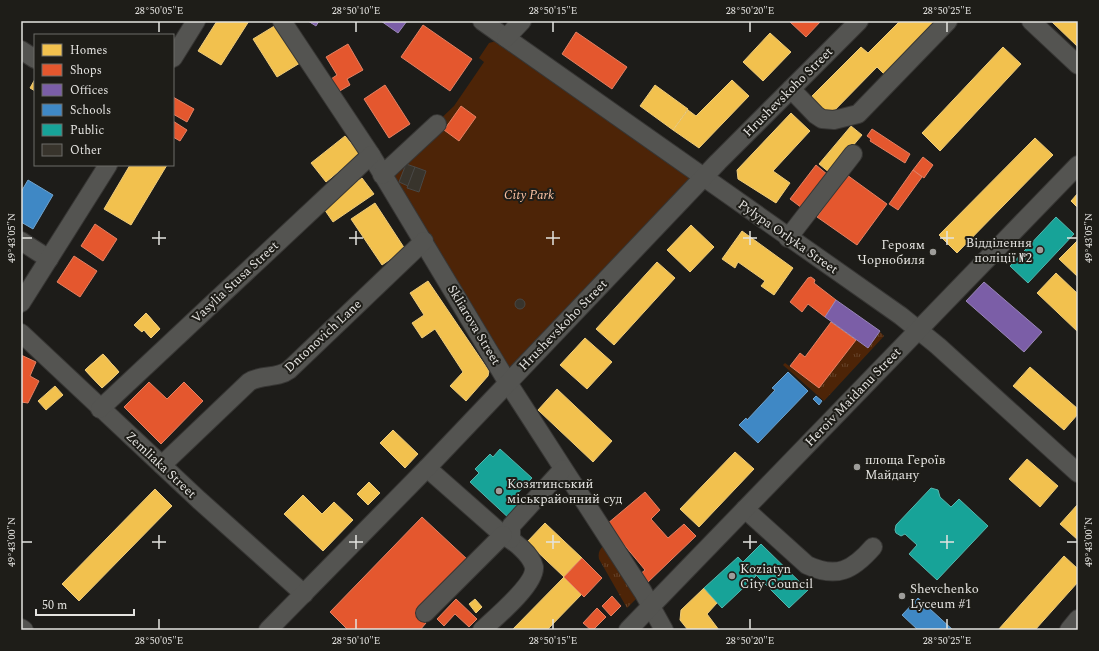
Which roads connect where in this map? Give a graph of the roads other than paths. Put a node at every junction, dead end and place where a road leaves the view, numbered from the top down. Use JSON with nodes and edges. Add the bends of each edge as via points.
{"nodes":[{"id":1,"x":196,"y":21,"type":"edge"},
{"id":2,"x":282,"y":21,"type":"edge"},
{"id":3,"x":482,"y":21,"type":"edge"},
{"id":4,"x":522,"y":21,"type":"edge"},
{"id":5,"x":859,"y":21,"type":"edge"},
{"id":6,"x":948,"y":21,"type":"edge"},
{"id":7,"x":1031,"y":21,"type":"edge"},
{"id":8,"x":506,"y":38,"type":"junction"},
{"id":9,"x":21,"y":50,"type":"edge"},
{"id":10,"x":174,"y":56,"type":"edge"},
{"id":11,"x":34,"y":58,"type":"edge"},
{"id":12,"x":1078,"y":65,"type":"edge"},
{"id":13,"x":791,"y":89,"type":"junction"},
{"id":14,"x":437,"y":124,"type":"dead end"},
{"id":15,"x":854,"y":154,"type":"dead end"},
{"id":16,"x":371,"y":155,"type":"junction"},
{"id":17,"x":1078,"y":165,"type":"edge"},
{"id":18,"x":107,"y":166,"type":"edge"},
{"id":19,"x":382,"y":174,"type":"junction"},
{"id":20,"x":704,"y":178,"type":"junction"},
{"id":21,"x":788,"y":238,"type":"junction"},
{"id":22,"x":21,"y":241,"type":"edge"},
{"id":23,"x":424,"y":241,"type":"junction"},
{"id":24,"x":49,"y":259,"type":"junction"},
{"id":25,"x":21,"y":303,"type":"edge"},
{"id":26,"x":919,"y":329,"type":"junction"},
{"id":27,"x":21,"y":333,"type":"edge"},
{"id":28,"x":508,"y":383,"type":"junction"},
{"id":29,"x":100,"y":409,"type":"junction"},
{"id":30,"x":162,"y":465,"type":"junction"},
{"id":31,"x":427,"y":468,"type":"junction"},
{"id":32,"x":564,"y":469,"type":"junction"},
{"id":33,"x":1078,"y":473,"type":"edge"},
{"id":34,"x":745,"y":509,"type":"junction"},
{"id":35,"x":507,"y":537,"type":"junction"},
{"id":36,"x":873,"y":547,"type":"dead end"},
{"id":37,"x":304,"y":594,"type":"junction"},
{"id":38,"x":652,"y":606,"type":"junction"},
{"id":39,"x":426,"y":613,"type":"dead end"},
{"id":40,"x":1078,"y":619,"type":"edge"},
{"id":41,"x":279,"y":626,"type":"edge"},
{"id":42,"x":21,"y":628,"type":"edge"},
{"id":43,"x":24,"y":630,"type":"edge"},
{"id":44,"x":482,"y":630,"type":"edge"},
{"id":45,"x":628,"y":630,"type":"edge"},
{"id":46,"x":664,"y":630,"type":"edge"},
{"id":47,"x":1069,"y":630,"type":"edge"}],
"edges":[{"from":1,"to":10,"type":"street"},
{"from":2,"to":16,"type":"street","name":"Skliarova Street"},
{"from":3,"to":8,"type":"street","name":"Pylypa Orlyka Street"},
{"from":4,"to":8,"type":"street"},
{"from":5,"to":13,"type":"street","name":"Hrushevskoho Street"},
{"from":6,"to":13,"type":"street","via":[[858,114],[834,120],[822,119],[816,116]]},
{"from":7,"to":12,"type":"street"},
{"from":8,"to":20,"type":"street","name":"Pylypa Orlyka Street"},
{"from":9,"to":11,"type":"street"},
{"from":13,"to":20,"type":"street","name":"Hrushevskoho Street"},
{"from":14,"to":19,"type":"street"},
{"from":15,"to":21,"type":"street"},
{"from":16,"to":19,"type":"street","name":"Skliarova Street"},
{"from":16,"to":29,"type":"street","name":"Vasylia Stusa Street"},
{"from":17,"to":26,"type":"street","name":"Heroiv Maidanu Street"},
{"from":18,"to":24,"type":"street"},
{"from":19,"to":23,"type":"street","name":"Skliarova Street"},
{"from":20,"to":21,"type":"street","name":"Pylypa Orlyka Street"},
{"from":20,"to":28,"type":"street","name":"Hrushevskoho Street"},
{"from":21,"to":26,"type":"street","name":"Pylypa Orlyka Street"},
{"from":22,"to":24,"type":"street"},
{"from":23,"to":28,"type":"street","name":"Skliarova Street"},
{"from":23,"to":30,"type":"street","name":"Dntonovich Lane","via":[[289,370],[249,382]]},
{"from":24,"to":25,"type":"street"},
{"from":26,"to":33,"type":"street","name":"Pylypa Orlyka Street"},
{"from":26,"to":34,"type":"street","name":"Heroiv Maidanu Street"},
{"from":27,"to":29,"type":"street","name":"Zemliaka Street"},
{"from":28,"to":31,"type":"street","name":"Hrushevskoho Street"},
{"from":28,"to":32,"type":"street","name":"Skliarova Street"},
{"from":29,"to":30,"type":"street","name":"Zemliaka Street"},
{"from":30,"to":37,"type":"street","name":"Zemliaka Street"},
{"from":31,"to":35,"type":"street"},
{"from":31,"to":37,"type":"street","name":"Hrushevskoho Street"},
{"from":32,"to":35,"type":"street","via":[[511,526]]},
{"from":32,"to":38,"type":"street","name":"Skliarova Street"},
{"from":34,"to":36,"type":"street","via":[[807,565],[818,570],[854,567]]},
{"from":34,"to":38,"type":"street","name":"Heroiv Maidanu Street"},
{"from":35,"to":39,"type":"street"},
{"from":35,"to":44,"type":"street","via":[[530,558],[534,568],[530,582]]},
{"from":37,"to":41,"type":"street","name":"Hrushevskoho Street"},
{"from":38,"to":45,"type":"street","name":"Heroiv Maidanu Street"},
{"from":38,"to":46,"type":"street","name":"Skliarova Street"},
{"from":40,"to":47,"type":"street"},
{"from":42,"to":43,"type":"street"}]}
